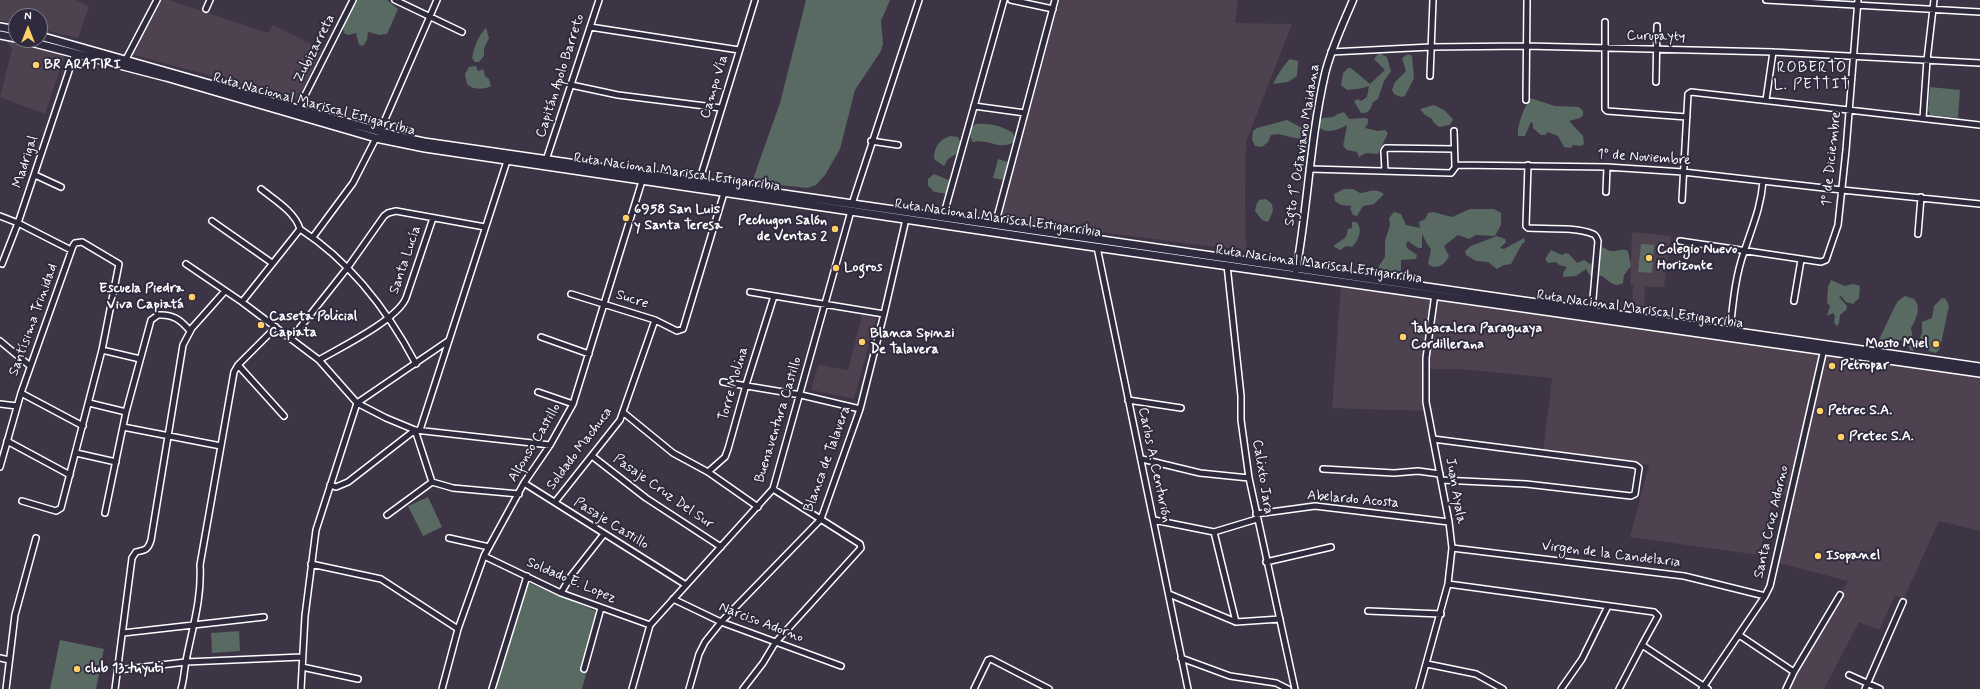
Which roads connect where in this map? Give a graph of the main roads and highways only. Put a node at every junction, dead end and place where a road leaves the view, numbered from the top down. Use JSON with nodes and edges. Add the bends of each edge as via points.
{"nodes":[{"id":1,"x":1353,"y":0,"type":"edge"},
{"id":2,"x":48,"y":39,"type":"edge"},
{"id":3,"x":48,"y":46,"type":"edge"},
{"id":4,"x":124,"y":63,"type":"junction"},
{"id":5,"x":852,"y":207,"type":"junction"},
{"id":6,"x":1296,"y":271,"type":"junction"},
{"id":7,"x":1824,"y":347,"type":"junction"},
{"id":8,"x":1980,"y":367,"type":"edge"},
{"id":9,"x":1980,"y":373,"type":"edge"}],
"edges":[{"from":1,"to":6,"type":"main road","name":"Sgto 1° Octaviano Maidana","via":[[1331,52],[1319,107]]},
{"from":2,"to":4,"type":"highway","name":"Ruta Nacional Mariscal Estigarribia"},
{"from":3,"to":4,"type":"highway","name":"Ruta Nacional Mariscal Estigarribia"},
{"from":4,"to":5,"type":"highway","name":"Ruta Nacional Mariscal Estigarribia","via":[[424,142]]},
{"from":4,"to":5,"type":"highway","name":"Ruta Nacional Mariscal Estigarribia","via":[[376,138],[425,148],[724,193]]},
{"from":5,"to":6,"type":"highway","name":"Ruta Nacional Mariscal Estigarribia","via":[[995,224]]},
{"from":5,"to":6,"type":"highway","name":"Ruta Nacional Mariscal Estigarribia","via":[[906,219],[1097,247],[1227,265]]},
{"from":6,"to":7,"type":"highway","name":"Ruta Nacional Mariscal Estigarribia","via":[[1435,294]]},
{"from":6,"to":7,"type":"highway","name":"Ruta Nacional Mariscal Estigarribia","via":[[1592,310]]},
{"from":7,"to":8,"type":"highway","name":"Ruta Nacional Mariscal Estigarribia"},
{"from":7,"to":9,"type":"highway","name":"Ruta Nacional Mariscal Estigarribia"}]}
